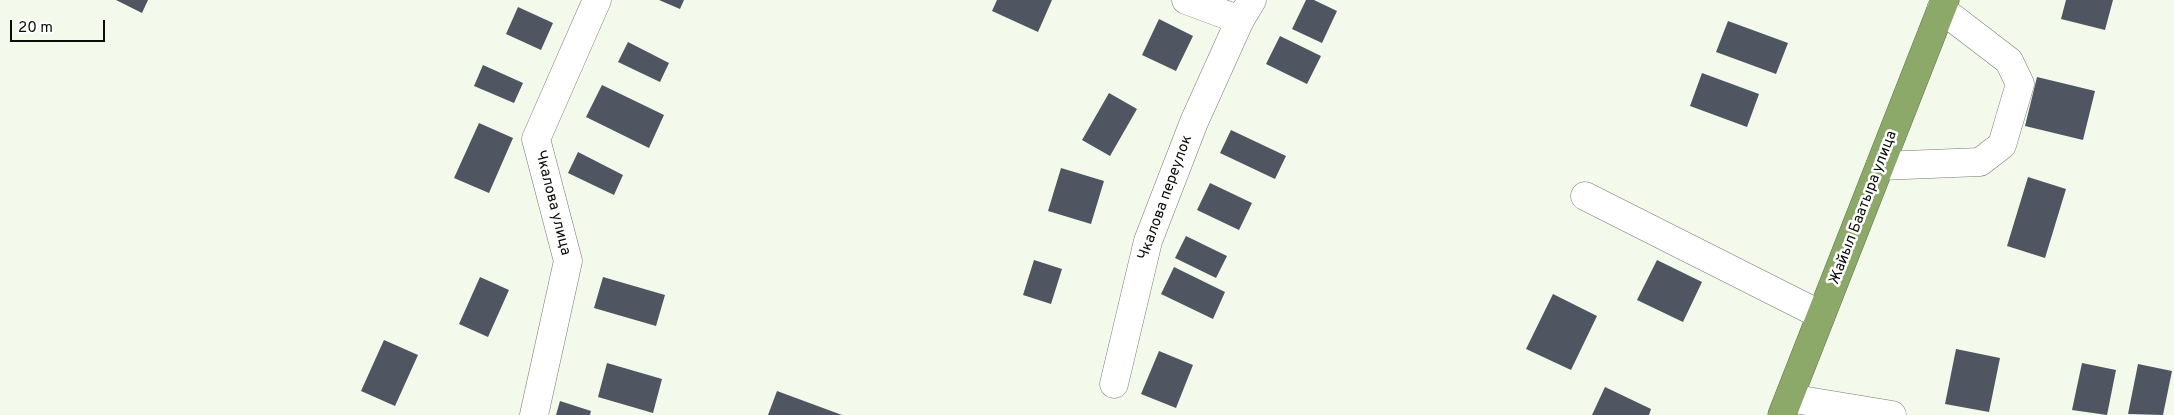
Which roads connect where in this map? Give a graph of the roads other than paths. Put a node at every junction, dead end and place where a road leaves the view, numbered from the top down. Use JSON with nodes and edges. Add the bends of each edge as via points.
{"nodes":[{"id":1,"x":597,"y":0,"type":"edge"},
{"id":2,"x":1186,"y":0,"type":"edge"},
{"id":3,"x":1943,"y":5,"type":"edge"},
{"id":4,"x":1246,"y":10,"type":"edge"},
{"id":5,"x":1880,"y":166,"type":"junction"},
{"id":6,"x":1585,"y":196,"type":"dead end"},
{"id":7,"x":1822,"y":315,"type":"junction"},
{"id":8,"x":1114,"y":384,"type":"dead end"},
{"id":9,"x":1786,"y":406,"type":"edge"},
{"id":10,"x":534,"y":415,"type":"edge"},
{"id":11,"x":1892,"y":415,"type":"edge"}],
"edges":[{"from":1,"to":10,"type":"street","name":"Чкалова улица","via":[[536,140],[568,261]]},
{"from":2,"to":4,"type":"street","name":"Чкалова переулок"},
{"from":3,"to":5,"type":"highway","name":"Жайыл Баатыра улица"},
{"from":3,"to":5,"type":"street","via":[[2009,61],[2020,84],[2002,145],[1980,162]]},
{"from":4,"to":8,"type":"street","name":"Чкалова переулок","via":[[1194,122],[1148,241]]},
{"from":5,"to":7,"type":"highway","name":"Жайыл Баатыра улица"},
{"from":6,"to":7,"type":"street"},
{"from":7,"to":9,"type":"highway","name":"Жайыл Баатыра улица"},
{"from":9,"to":11,"type":"street"}]}
